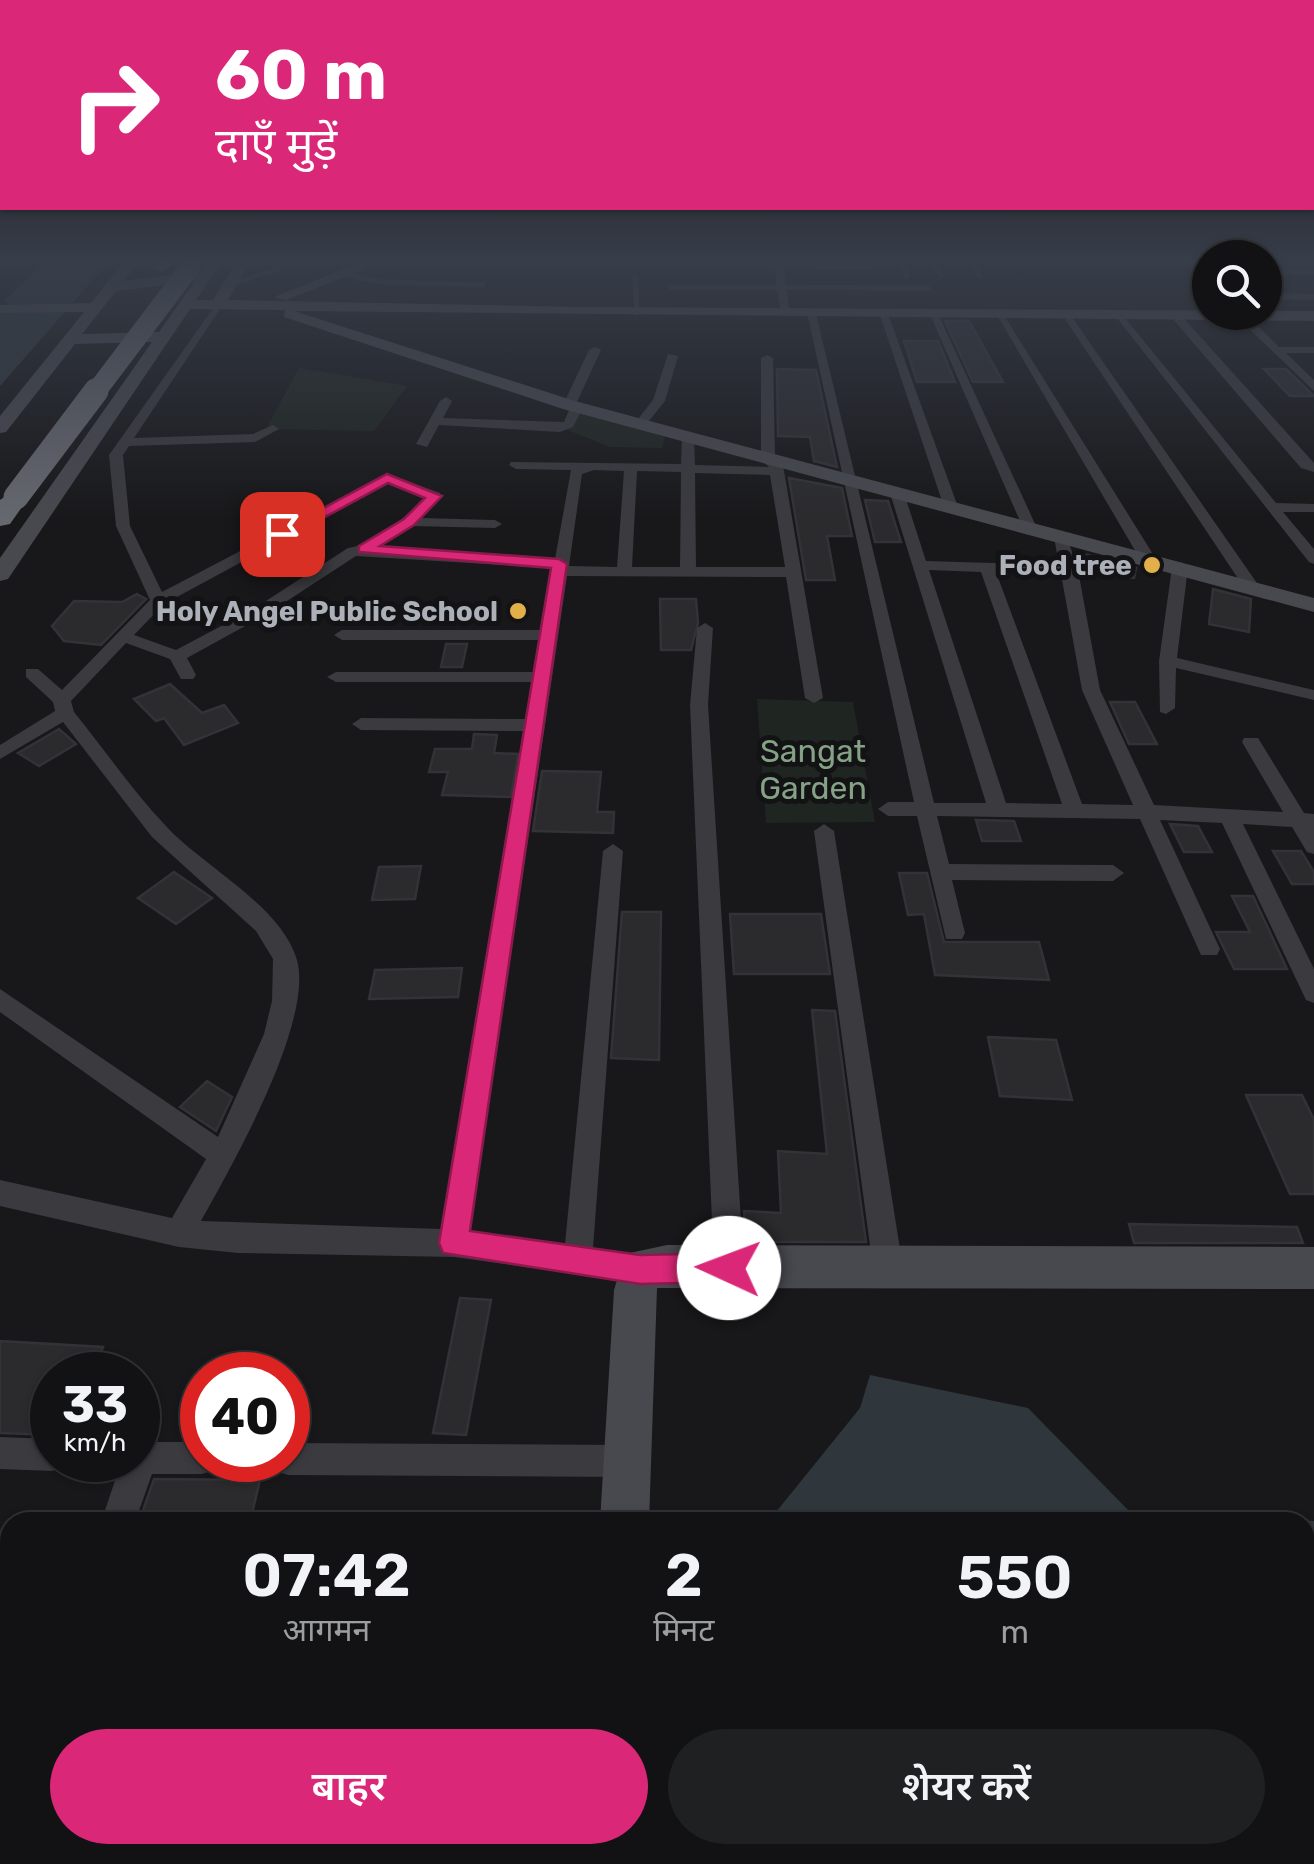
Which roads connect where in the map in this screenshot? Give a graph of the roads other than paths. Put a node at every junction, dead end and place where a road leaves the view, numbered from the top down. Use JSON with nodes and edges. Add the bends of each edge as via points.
{"nodes":[{"id":1,"x":63,"y":346,"type":"edge"},
{"id":2,"x":101,"y":346,"type":"edge"},
{"id":3,"x":137,"y":346,"type":"edge"},
{"id":4,"x":157,"y":346,"type":"edge"},
{"id":5,"x":190,"y":346,"type":"edge"},
{"id":6,"x":382,"y":346,"type":"edge"},
{"id":7,"x":819,"y":346,"type":"edge"},
{"id":8,"x":895,"y":346,"type":"edge"},
{"id":9,"x":947,"y":346,"type":"edge"},
{"id":10,"x":1021,"y":346,"type":"edge"},
{"id":11,"x":1086,"y":346,"type":"edge"},
{"id":12,"x":1142,"y":346,"type":"edge"},
{"id":13,"x":1207,"y":346,"type":"edge"},
{"id":14,"x":1212,"y":346,"type":"edge"},
{"id":15,"x":1272,"y":346,"type":"edge"},
{"id":16,"x":595,"y":350,"type":"dead end"},
{"id":17,"x":1276,"y":350,"type":"junction"},
{"id":18,"x":1314,"y":350,"type":"edge"},
{"id":19,"x":672,"y":356,"type":"dead end"},
{"id":20,"x":766,"y":358,"type":"dead end"},
{"id":21,"x":78,"y":376,"type":"dead end"},
{"id":22,"x":1312,"y":384,"type":"edge"},
{"id":23,"x":446,"y":401,"type":"dead end"},
{"id":24,"x":573,"y":406,"type":"junction"},
{"id":25,"x":5,"y":421,"type":"edge"},
{"id":26,"x":435,"y":421,"type":"junction"},
{"id":27,"x":640,"y":424,"type":"junction"},
{"id":28,"x":274,"y":429,"type":"dead end"},
{"id":29,"x":688,"y":438,"type":"junction"},
{"id":30,"x":124,"y":442,"type":"junction"},
{"id":31,"x":422,"y":444,"type":"dead end"},
{"id":32,"x":1314,"y":452,"type":"edge"},
{"id":33,"x":773,"y":464,"type":"junction"},
{"id":34,"x":516,"y":465,"type":"dead end"},
{"id":35,"x":586,"y":466,"type":"junction"},
{"id":36,"x":630,"y":466,"type":"junction"},
{"id":37,"x":689,"y":468,"type":"junction"},
{"id":38,"x":1314,"y":468,"type":"edge"},
{"id":39,"x":853,"y":483,"type":"junction"},
{"id":40,"x":897,"y":493,"type":"junction"},
{"id":41,"x":951,"y":508,"type":"junction"},
{"id":42,"x":1272,"y":508,"type":"junction"},
{"id":43,"x":1314,"y":508,"type":"edge"},
{"id":44,"x":0,"y":518,"type":"edge"},
{"id":45,"x":409,"y":522,"type":"junction"},
{"id":46,"x":495,"y":524,"type":"dead end"},
{"id":47,"x":1030,"y":528,"type":"junction"},
{"id":48,"x":1061,"y":537,"type":"junction"},
{"id":49,"x":364,"y":549,"type":"junction"},
{"id":50,"x":1148,"y":558,"type":"junction"},
{"id":51,"x":1314,"y":559,"type":"edge"},
{"id":52,"x":920,"y":565,"type":"junction"},
{"id":53,"x":1180,"y":567,"type":"junction"},
{"id":54,"x":558,"y":568,"type":"junction"},
{"id":55,"x":987,"y":568,"type":"junction"},
{"id":56,"x":1070,"y":570,"type":"junction"},
{"id":57,"x":624,"y":572,"type":"junction"},
{"id":58,"x":688,"y":572,"type":"junction"},
{"id":59,"x":794,"y":572,"type":"junction"},
{"id":60,"x":0,"y":574,"type":"edge"},
{"id":61,"x":1251,"y":586,"type":"junction"},
{"id":62,"x":158,"y":602,"type":"junction"},
{"id":63,"x":1314,"y":604,"type":"edge"},
{"id":64,"x":705,"y":628,"type":"dead end"},
{"id":65,"x":548,"y":635,"type":"junction"},
{"id":66,"x":342,"y":636,"type":"dead end"},
{"id":67,"x":124,"y":638,"type":"junction"},
{"id":68,"x":177,"y":656,"type":"junction"},
{"id":69,"x":1168,"y":661,"type":"junction"},
{"id":70,"x":32,"y":673,"type":"dead end"},
{"id":71,"x":187,"y":674,"type":"dead end"},
{"id":72,"x":336,"y":677,"type":"dead end"},
{"id":73,"x":541,"y":677,"type":"junction"},
{"id":74,"x":1314,"y":695,"type":"edge"},
{"id":75,"x":814,"y":698,"type":"dead end"},
{"id":76,"x":64,"y":706,"type":"junction"},
{"id":77,"x":1166,"y":708,"type":"dead end"},
{"id":78,"x":361,"y":724,"type":"dead end"},
{"id":79,"x":534,"y":725,"type":"junction"},
{"id":80,"x":1251,"y":742,"type":"dead end"},
{"id":81,"x":0,"y":753,"type":"edge"},
{"id":82,"x":888,"y":809,"type":"dead end"},
{"id":83,"x":927,"y":809,"type":"junction"},
{"id":84,"x":998,"y":810,"type":"junction"},
{"id":85,"x":1074,"y":811,"type":"junction"},
{"id":86,"x":1149,"y":812,"type":"junction"},
{"id":87,"x":1229,"y":818,"type":"junction"},
{"id":88,"x":1307,"y":821,"type":"edge"},
{"id":89,"x":824,"y":830,"type":"dead end"},
{"id":90,"x":1314,"y":848,"type":"edge"},
{"id":91,"x":613,"y":851,"type":"dead end"},
{"id":92,"x":940,"y":872,"type":"junction"},
{"id":93,"x":1112,"y":873,"type":"dead end"},
{"id":94,"x":954,"y":934,"type":"dead end"},
{"id":95,"x":1209,"y":948,"type":"dead end"},
{"id":96,"x":1314,"y":993,"type":"edge"},
{"id":97,"x":0,"y":999,"type":"edge"},
{"id":98,"x":223,"y":1156,"type":"junction"},
{"id":99,"x":0,"y":1193,"type":"edge"},
{"id":100,"x":179,"y":1233,"type":"junction"},
{"id":101,"x":454,"y":1243,"type":"junction"},
{"id":102,"x":578,"y":1260,"type":"junction"},
{"id":103,"x":729,"y":1268,"type":"junction"},
{"id":104,"x":888,"y":1268,"type":"junction"},
{"id":105,"x":1314,"y":1268,"type":"edge"},
{"id":106,"x":640,"y":1270,"type":"junction"},
{"id":107,"x":0,"y":1453,"type":"edge"},
{"id":108,"x":30,"y":1454,"type":"edge"},
{"id":109,"x":310,"y":1459,"type":"edge"},
{"id":110,"x":627,"y":1461,"type":"junction"},
{"id":111,"x":131,"y":1482,"type":"edge"},
{"id":112,"x":121,"y":1512,"type":"edge"},
{"id":113,"x":624,"y":1512,"type":"edge"}],
"edges":[{"from":1,"to":25,"type":"street"},
{"from":2,"to":21,"type":"highway"},
{"from":3,"to":44,"type":"highway","bridge":true},
{"from":4,"to":60,"type":"street"},
{"from":5,"to":30,"type":"street"},
{"from":6,"to":24,"type":"street"},
{"from":7,"to":39,"type":"street"},
{"from":8,"to":41,"type":"street"},
{"from":9,"to":47,"type":"street"},
{"from":10,"to":50,"type":"street"},
{"from":11,"to":61,"type":"street"},
{"from":12,"to":42,"type":"street"},
{"from":13,"to":38,"type":"street"},
{"from":14,"to":32,"type":"street"},
{"from":15,"to":17,"type":"street"},
{"from":16,"to":24,"type":"street"},
{"from":17,"to":18,"type":"street"},
{"from":17,"to":22,"type":"street"},
{"from":19,"to":27,"type":"street","via":[[659,400]]},
{"from":20,"to":33,"type":"street"},
{"from":23,"to":26,"type":"street"},
{"from":24,"to":26,"type":"street","via":[[569,424],[560,428]]},
{"from":24,"to":27,"type":"street"},
{"from":26,"to":31,"type":"street"},
{"from":27,"to":29,"type":"street"},
{"from":28,"to":30,"type":"street","via":[[255,438]]},
{"from":29,"to":33,"type":"street"},
{"from":29,"to":37,"type":"street"},
{"from":30,"to":62,"type":"street","via":[[116,455],[123,526]]},
{"from":33,"to":37,"type":"street"},
{"from":33,"to":39,"type":"street"},
{"from":33,"to":59,"type":"street"},
{"from":34,"to":35,"type":"street"},
{"from":35,"to":36,"type":"street"},
{"from":35,"to":54,"type":"street","via":[[576,472]]},
{"from":36,"to":37,"type":"street"},
{"from":36,"to":57,"type":"street"},
{"from":37,"to":58,"type":"street"},
{"from":39,"to":40,"type":"street"},
{"from":39,"to":83,"type":"street"},
{"from":40,"to":41,"type":"street"},
{"from":40,"to":52,"type":"street"},
{"from":41,"to":47,"type":"street"},
{"from":42,"to":43,"type":"street"},
{"from":42,"to":51,"type":"street"},
{"from":45,"to":46,"type":"street"},
{"from":45,"to":49,"type":"street"},
{"from":45,"to":62,"type":"street","via":[[435,496],[387,478]]},
{"from":47,"to":48,"type":"street"},
{"from":48,"to":50,"type":"street"},
{"from":48,"to":56,"type":"street"},
{"from":49,"to":54,"type":"street"},
{"from":49,"to":68,"type":"street"},
{"from":50,"to":53,"type":"street"},
{"from":52,"to":55,"type":"street"},
{"from":52,"to":84,"type":"street"},
{"from":53,"to":61,"type":"street"},
{"from":53,"to":69,"type":"street"},
{"from":54,"to":57,"type":"street"},
{"from":54,"to":65,"type":"street"},
{"from":55,"to":56,"type":"street"},
{"from":55,"to":85,"type":"street"},
{"from":56,"to":86,"type":"street","via":[[1091,690]]},
{"from":57,"to":58,"type":"street"},
{"from":58,"to":59,"type":"street"},
{"from":59,"to":75,"type":"street"},
{"from":61,"to":63,"type":"street"},
{"from":62,"to":67,"type":"street"},
{"from":64,"to":103,"type":"street","via":[[699,704]]},
{"from":65,"to":66,"type":"street"},
{"from":65,"to":73,"type":"street"},
{"from":67,"to":68,"type":"street"},
{"from":67,"to":76,"type":"street"},
{"from":68,"to":71,"type":"street"},
{"from":69,"to":74,"type":"street"},
{"from":69,"to":77,"type":"street"},
{"from":70,"to":76,"type":"street"},
{"from":72,"to":73,"type":"street"},
{"from":73,"to":79,"type":"street"},
{"from":76,"to":81,"type":"street"},
{"from":76,"to":98,"type":"street","via":[[159,832],[264,925],[288,969],[263,1069]]},
{"from":78,"to":79,"type":"street"},
{"from":79,"to":101,"type":"street"},
{"from":80,"to":88,"type":"street"},
{"from":82,"to":83,"type":"street"},
{"from":83,"to":84,"type":"street"},
{"from":83,"to":92,"type":"street"},
{"from":84,"to":85,"type":"street"},
{"from":85,"to":86,"type":"street"},
{"from":86,"to":87,"type":"street"},
{"from":86,"to":95,"type":"street"},
{"from":87,"to":88,"type":"street"},
{"from":87,"to":96,"type":"street"},
{"from":88,"to":90,"type":"street"},
{"from":89,"to":104,"type":"street"},
{"from":91,"to":102,"type":"street"},
{"from":92,"to":93,"type":"street"},
{"from":92,"to":94,"type":"street"},
{"from":97,"to":98,"type":"street"},
{"from":98,"to":100,"type":"street"},
{"from":99,"to":100,"type":"street"},
{"from":100,"to":101,"type":"street"},
{"from":101,"to":102,"type":"street"},
{"from":102,"to":106,"type":"street"},
{"from":103,"to":104,"type":"street"},
{"from":103,"to":106,"type":"street"},
{"from":104,"to":105,"type":"street"},
{"from":106,"to":110,"type":"street"},
{"from":107,"to":108,"type":"street"},
{"from":109,"to":110,"type":"street"},
{"from":110,"to":113,"type":"street"},
{"from":111,"to":112,"type":"street"}]}
